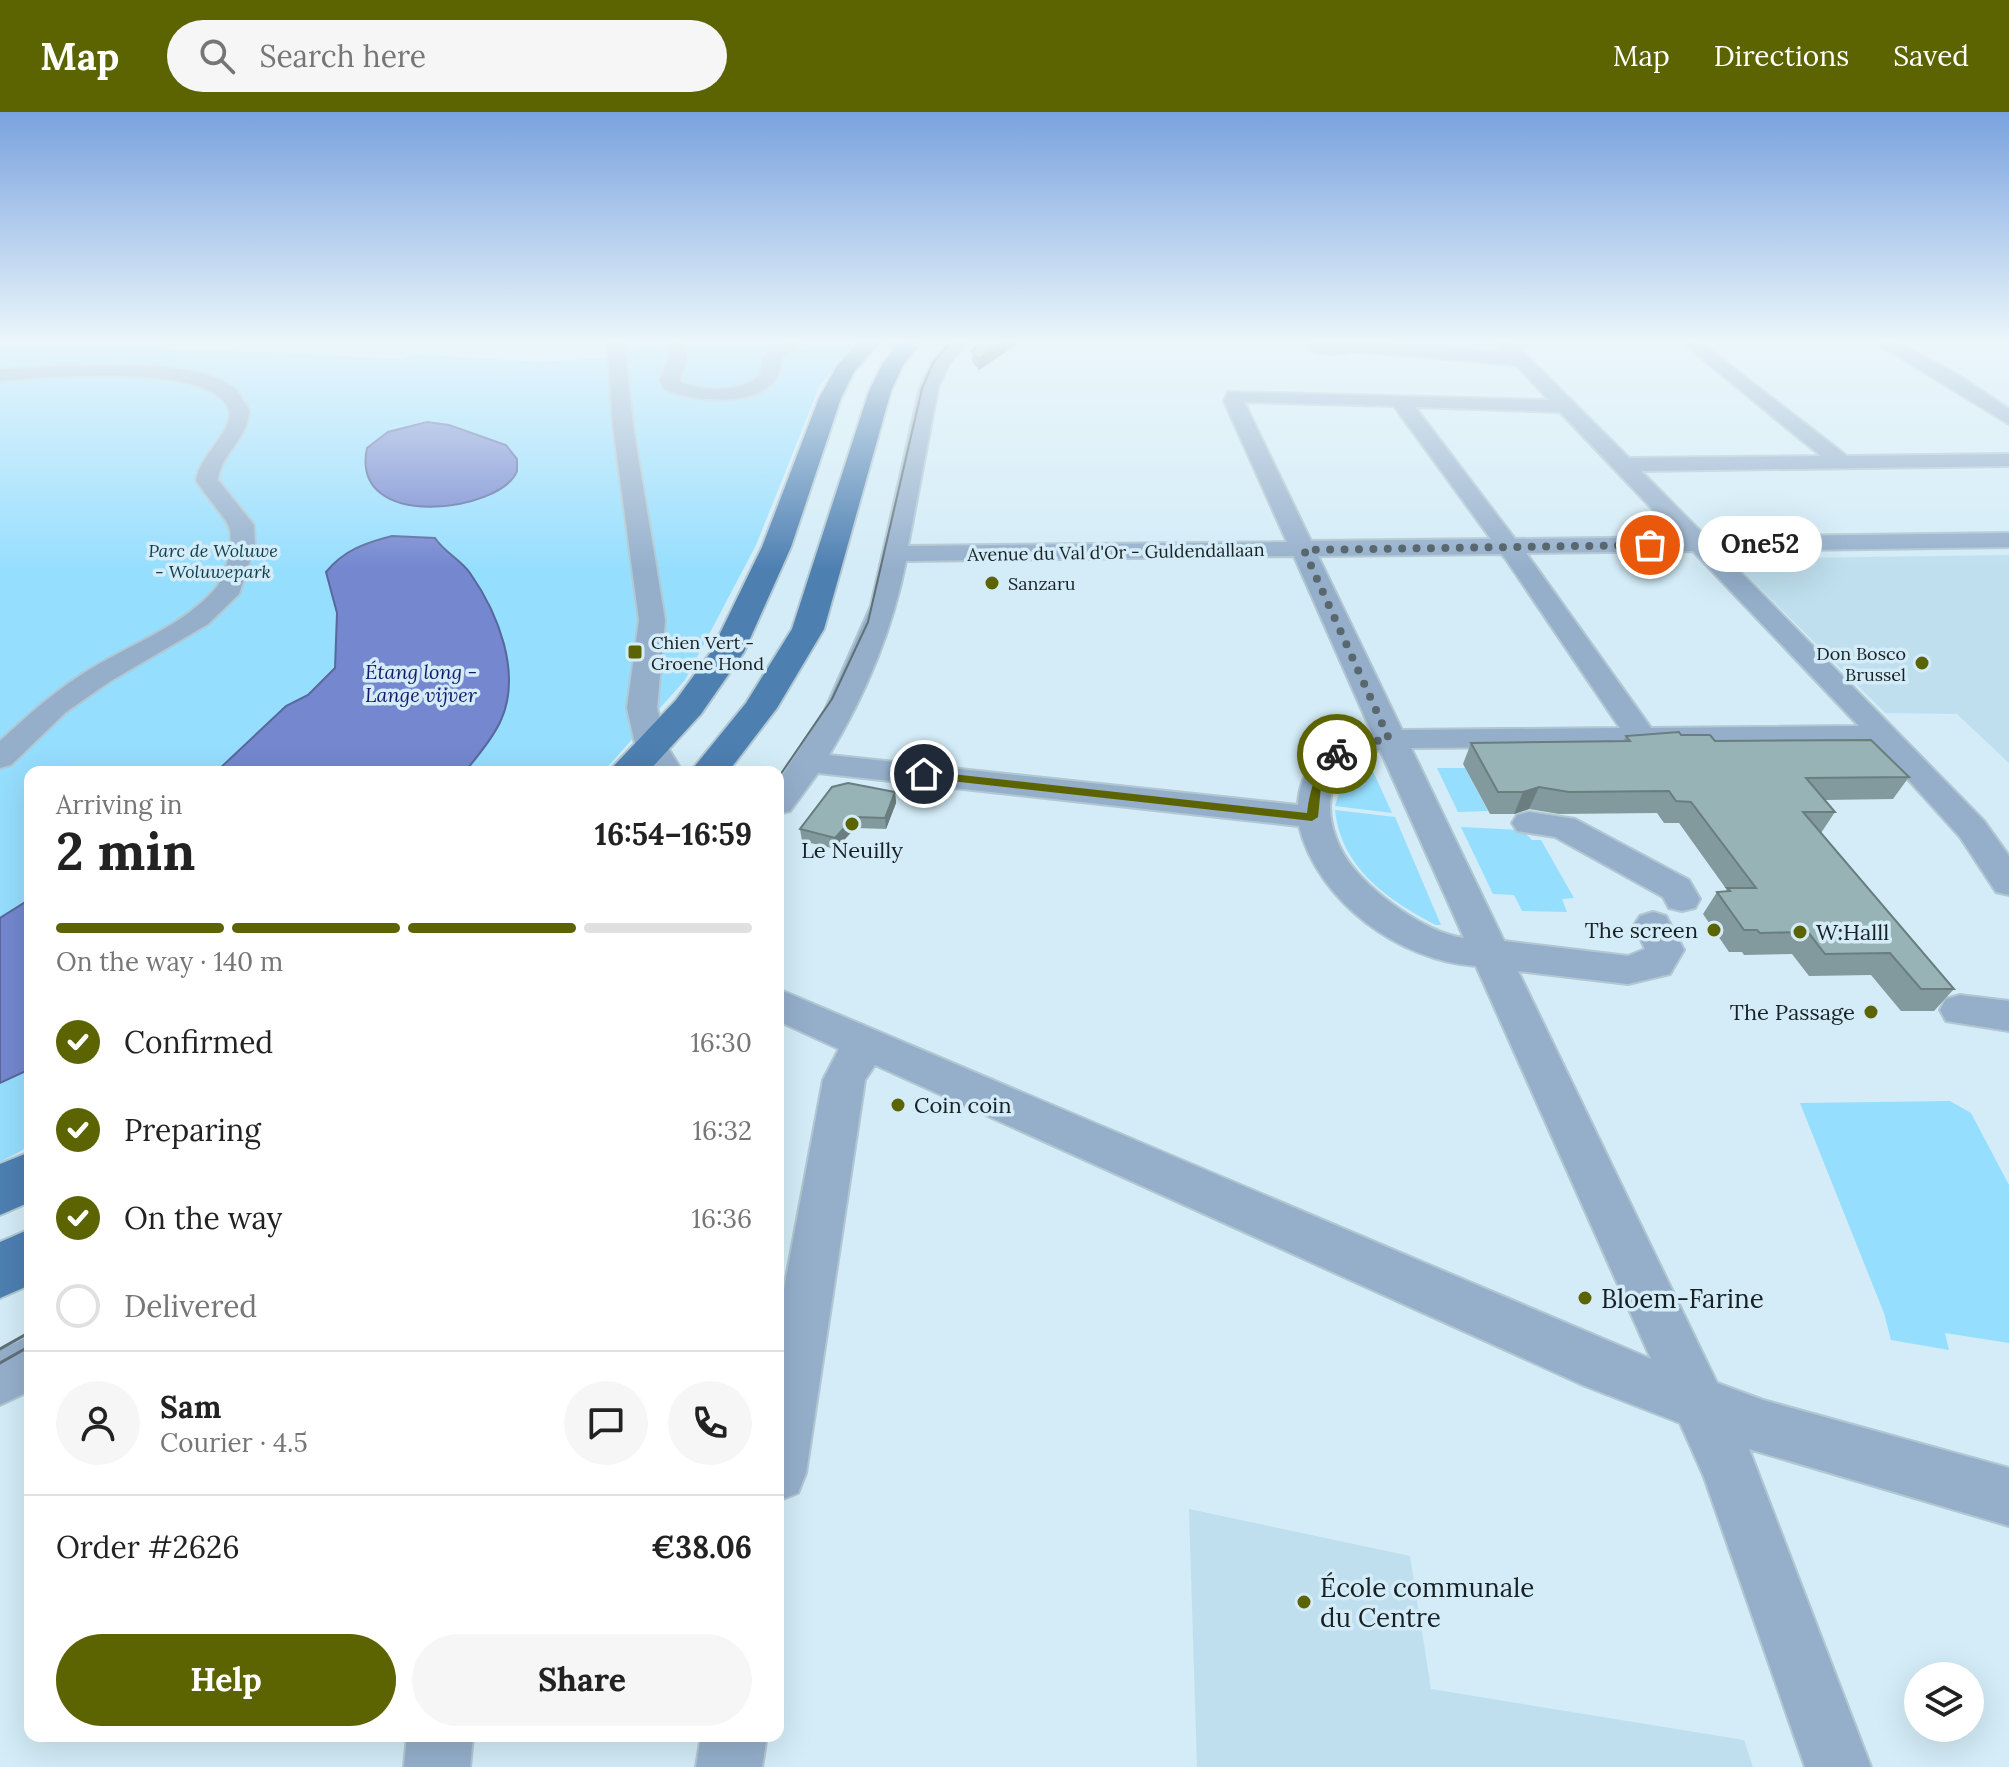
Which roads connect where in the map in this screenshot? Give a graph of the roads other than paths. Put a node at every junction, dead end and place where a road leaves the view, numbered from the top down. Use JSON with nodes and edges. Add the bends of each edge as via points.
{"nodes":[{"id":1,"x":239,"y":416,"type":"edge"},
{"id":2,"x":622,"y":416,"type":"edge"},
{"id":3,"x":823,"y":416,"type":"edge"},
{"id":4,"x":872,"y":416,"type":"edge"},
{"id":5,"x":923,"y":416,"type":"edge"},
{"id":6,"x":1241,"y":416,"type":"edge"},
{"id":7,"x":1411,"y":416,"type":"edge"},
{"id":8,"x":1577,"y":416,"type":"edge"},
{"id":9,"x":1784,"y":416,"type":"edge"},
{"id":10,"x":2009,"y":460,"type":"edge"},
{"id":11,"x":1842,"y":462,"type":"junction"},
{"id":12,"x":1624,"y":465,"type":"junction"},
{"id":13,"x":2009,"y":540,"type":"edge"},
{"id":14,"x":1701,"y":544,"type":"junction"},
{"id":15,"x":1509,"y":547,"type":"junction"},
{"id":16,"x":1304,"y":550,"type":"junction"},
{"id":17,"x":895,"y":554,"type":"junction"},
{"id":18,"x":1884,"y":735,"type":"junction"},
{"id":19,"x":1642,"y":737,"type":"junction"},
{"id":20,"x":1389,"y":739,"type":"junction"},
{"id":21,"x":0,"y":758,"type":"edge"},
{"id":22,"x":809,"y":762,"type":"junction"},
{"id":23,"x":647,"y":764,"type":"edge"},
{"id":24,"x":714,"y":766,"type":"edge"},
{"id":25,"x":784,"y":796,"type":"edge"},
{"id":26,"x":1312,"y":817,"type":"junction"},
{"id":27,"x":1529,"y":823,"type":"dead end"},
{"id":28,"x":2009,"y":883,"type":"edge"},
{"id":29,"x":1682,"y":899,"type":"dead end"},
{"id":30,"x":1653,"y":925,"type":"dead end"},
{"id":31,"x":1491,"y":953,"type":"junction"},
{"id":32,"x":784,"y":1007,"type":"edge"},
{"id":33,"x":1960,"y":1010,"type":"dead end"},
{"id":34,"x":2009,"y":1016,"type":"edge"},
{"id":35,"x":869,"y":1044,"type":"junction"},
{"id":36,"x":24,"y":1178,"type":"edge"},
{"id":37,"x":0,"y":1191,"type":"edge"},
{"id":38,"x":24,"y":1258,"type":"edge"},
{"id":39,"x":0,"y":1272,"type":"edge"},
{"id":40,"x":24,"y":1365,"type":"edge"},
{"id":41,"x":0,"y":1379,"type":"edge"},
{"id":42,"x":1697,"y":1403,"type":"junction"},
{"id":43,"x":784,"y":1437,"type":"edge"},
{"id":44,"x":2009,"y":1497,"type":"edge"},
{"id":45,"x":439,"y":1742,"type":"edge"},
{"id":46,"x":733,"y":1742,"type":"edge"},
{"id":47,"x":437,"y":1767,"type":"edge"},
{"id":48,"x":729,"y":1767,"type":"edge"},
{"id":49,"x":1838,"y":1767,"type":"edge"}],
"edges":[{"from":1,"to":21,"type":"street","via":[[211,463],[207,480],[242,525],[235,579],[221,600],[55,706]]},
{"from":2,"to":23,"type":"street","via":[[652,620],[642,708]]},
{"from":3,"to":23,"type":"main road","via":[[763,582],[737,636]]},
{"from":4,"to":24,"type":"main road","via":[[808,629],[760,708]]},
{"from":5,"to":17,"type":"street"},
{"from":6,"to":16,"type":"street"},
{"from":7,"to":15,"type":"street"},
{"from":8,"to":12,"type":"street"},
{"from":9,"to":11,"type":"street"},
{"from":10,"to":11,"type":"street"},
{"from":11,"to":12,"type":"street"},
{"from":12,"to":14,"type":"street"},
{"from":13,"to":14,"type":"street","name":"Avenue du Val d'Or - Guldendallaan"},
{"from":14,"to":15,"type":"street","name":"Avenue du Val d'Or - Guldendallaan"},
{"from":14,"to":18,"type":"street"},
{"from":15,"to":16,"type":"street","name":"Avenue du Val d'Or - Guldendallaan"},
{"from":15,"to":19,"type":"street"},
{"from":16,"to":17,"type":"street","name":"Avenue du Val d'Or - Guldendallaan"},
{"from":16,"to":20,"type":"street"},
{"from":17,"to":22,"type":"street","via":[[873,638]]},
{"from":18,"to":19,"type":"street"},
{"from":18,"to":28,"type":"street","via":[[1972,829]]},
{"from":19,"to":20,"type":"street"},
{"from":20,"to":26,"type":"street","via":[[1339,751],[1315,787]]},
{"from":20,"to":31,"type":"street"},
{"from":22,"to":25,"type":"street"},
{"from":22,"to":26,"type":"street"},
{"from":26,"to":31,"type":"street","via":[[1318,843],[1335,870],[1364,899],[1447,949]]},
{"from":27,"to":29,"type":"street","via":[[1563,827],[1676,889]]},
{"from":30,"to":31,"type":"street","via":[[1665,950],[1656,964],[1628,970]]},
{"from":31,"to":42,"type":"street"},
{"from":32,"to":35,"type":"street"},
{"from":33,"to":34,"type":"street"},
{"from":35,"to":42,"type":"street","via":[[1575,1356]]},
{"from":35,"to":43,"type":"street","via":[[844,1080]]},
{"from":36,"to":37,"type":"main road"},
{"from":38,"to":39,"type":"main road"},
{"from":40,"to":41,"type":"street"},
{"from":42,"to":44,"type":"street","via":[[1778,1432]]},
{"from":42,"to":49,"type":"street","via":[[1730,1471]]},
{"from":45,"to":47,"type":"street"},
{"from":46,"to":48,"type":"street"}]}
